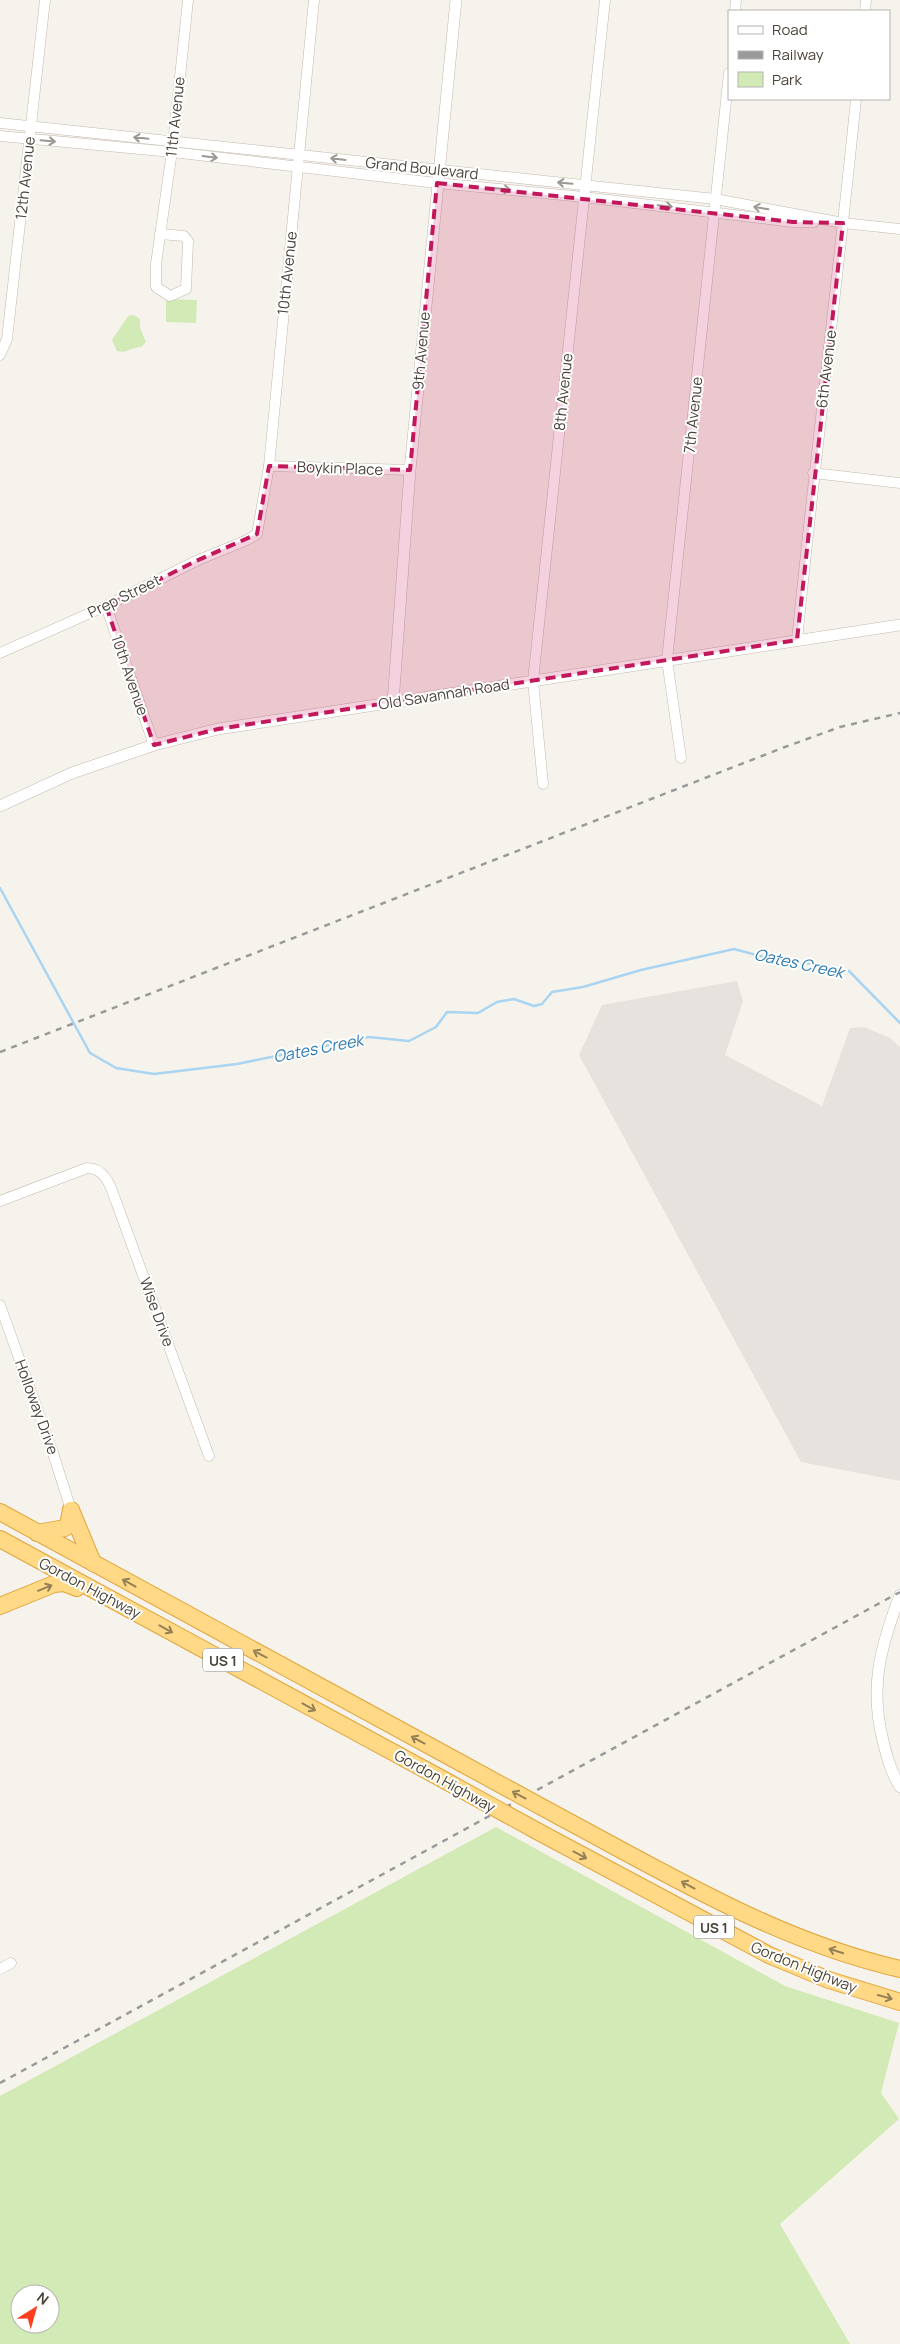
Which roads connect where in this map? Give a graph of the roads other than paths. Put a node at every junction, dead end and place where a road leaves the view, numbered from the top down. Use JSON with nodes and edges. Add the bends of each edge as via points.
{"nodes":[{"id":1,"x":45,"y":0,"type":"edge"},
{"id":2,"x":188,"y":0,"type":"edge"},
{"id":3,"x":314,"y":0,"type":"edge"},
{"id":4,"x":456,"y":0,"type":"edge"},
{"id":5,"x":605,"y":0,"type":"edge"},
{"id":6,"x":728,"y":82,"type":"edge"},
{"id":7,"x":856,"y":100,"type":"edge"},
{"id":8,"x":0,"y":123,"type":"edge"},
{"id":9,"x":31,"y":126,"type":"junction"},
{"id":10,"x":0,"y":136,"type":"edge"},
{"id":11,"x":30,"y":139,"type":"junction"},
{"id":12,"x":173,"y":141,"type":"junction"},
{"id":13,"x":172,"y":152,"type":"junction"},
{"id":14,"x":299,"y":154,"type":"junction"},
{"id":15,"x":298,"y":167,"type":"junction"},
{"id":16,"x":438,"y":171,"type":"junction"},
{"id":17,"x":437,"y":183,"type":"junction"},
{"id":18,"x":585,"y":185,"type":"junction"},
{"id":19,"x":583,"y":197,"type":"junction"},
{"id":20,"x":715,"y":199,"type":"junction"},
{"id":21,"x":714,"y":211,"type":"junction"},
{"id":22,"x":844,"y":223,"type":"junction"},
{"id":23,"x":900,"y":228,"type":"edge"},
{"id":24,"x":160,"y":234,"type":"junction"},
{"id":25,"x":0,"y":355,"type":"edge"},
{"id":26,"x":269,"y":466,"type":"junction"},
{"id":27,"x":410,"y":470,"type":"junction"},
{"id":28,"x":813,"y":473,"type":"junction"},
{"id":29,"x":900,"y":483,"type":"edge"},
{"id":30,"x":247,"y":540,"type":"joint"},
{"id":31,"x":106,"y":606,"type":"junction"},
{"id":32,"x":900,"y":625,"type":"edge"},
{"id":33,"x":797,"y":640,"type":"junction"},
{"id":34,"x":0,"y":653,"type":"edge"},
{"id":35,"x":667,"y":660,"type":"junction"},
{"id":36,"x":533,"y":681,"type":"junction"},
{"id":37,"x":393,"y":702,"type":"junction"},
{"id":38,"x":154,"y":745,"type":"junction"},
{"id":39,"x":681,"y":758,"type":"dead end"},
{"id":40,"x":543,"y":784,"type":"dead end"},
{"id":41,"x":0,"y":806,"type":"edge"},
{"id":42,"x":0,"y":1201,"type":"edge"},
{"id":43,"x":0,"y":1305,"type":"edge"},
{"id":44,"x":209,"y":1456,"type":"dead end"},
{"id":45,"x":71,"y":1510,"type":"junction"},
{"id":46,"x":0,"y":1512,"type":"edge"},
{"id":47,"x":37,"y":1534,"type":"junction"},
{"id":48,"x":0,"y":1539,"type":"edge"},
{"id":49,"x":93,"y":1563,"type":"junction"},
{"id":50,"x":97,"y":1591,"type":"junction"},
{"id":51,"x":900,"y":1595,"type":"edge"},
{"id":52,"x":0,"y":1606,"type":"edge"},
{"id":53,"x":900,"y":1787,"type":"edge"},
{"id":54,"x":11,"y":1963,"type":"dead end"},
{"id":55,"x":0,"y":1969,"type":"edge"},
{"id":56,"x":900,"y":1969,"type":"edge"},
{"id":57,"x":900,"y":2002,"type":"edge"}],
"edges":[{"from":1,"to":9,"type":"street","name":"12th Avenue"},
{"from":2,"to":12,"type":"street","name":"11th Avenue"},
{"from":3,"to":14,"type":"street","name":"10th Avenue"},
{"from":4,"to":16,"type":"street","name":"9th Avenue"},
{"from":5,"to":18,"type":"street","name":"8th Avenue"},
{"from":6,"to":20,"type":"street","name":"7th Avenue"},
{"from":7,"to":22,"type":"street","name":"6th Avenue"},
{"from":8,"to":9,"type":"street","name":"Grand Boulevard"},
{"from":9,"to":11,"type":"street","name":"12th Avenue"},
{"from":12,"to":9,"type":"street","name":"Grand Boulevard","one_way":true},
{"from":10,"to":11,"type":"street","name":"Grand Boulevard"},
{"from":11,"to":13,"type":"street","name":"Grand Boulevard","one_way":true},
{"from":11,"to":25,"type":"street","name":"12th Avenue","via":[[7,338]]},
{"from":12,"to":13,"type":"street","name":"11th Avenue"},
{"from":12,"to":14,"type":"street","name":"Grand Boulevard"},
{"from":13,"to":15,"type":"street","name":"Grand Boulevard","one_way":true},
{"from":13,"to":24,"type":"street","name":"11th Avenue"},
{"from":14,"to":15,"type":"street","name":"10th Avenue"},
{"from":16,"to":14,"type":"street","name":"Grand Boulevard","one_way":true},
{"from":15,"to":17,"type":"street","name":"Grand Boulevard"},
{"from":15,"to":26,"type":"street","name":"10th Avenue"},
{"from":16,"to":17,"type":"street","name":"9th Avenue"},
{"from":18,"to":16,"type":"street","name":"Grand Boulevard","one_way":true},
{"from":17,"to":19,"type":"street","name":"Grand Boulevard","one_way":true},
{"from":17,"to":27,"type":"street","name":"9th Avenue"},
{"from":18,"to":19,"type":"street","name":"8th Avenue"},
{"from":18,"to":20,"type":"street","name":"Grand Boulevard"},
{"from":19,"to":21,"type":"street","name":"Grand Boulevard","one_way":true},
{"from":19,"to":36,"type":"street","name":"8th Avenue"},
{"from":20,"to":21,"type":"street","name":"7th Avenue"},
{"from":22,"to":20,"type":"street","name":"Grand Boulevard","one_way":true},
{"from":21,"to":22,"type":"street","name":"Grand Boulevard","via":[[793,222]]},
{"from":21,"to":35,"type":"street","name":"7th Avenue"},
{"from":22,"to":23,"type":"street","name":"Grand Boulevard"},
{"from":22,"to":28,"type":"street","name":"6th Avenue"},
{"from":24,"to":24,"type":"street","name":"11th Avenue","via":[[184,236],[188,241],[186,289],[170,296],[156,287]]},
{"from":26,"to":27,"type":"street","name":"Boykin Place"},
{"from":26,"to":30,"type":"street","name":"10th Avenue","via":[[257,534]]},
{"from":27,"to":37,"type":"street","name":"9th Avenue"},
{"from":28,"to":29,"type":"street"},
{"from":28,"to":33,"type":"street","name":"6th Avenue"},
{"from":30,"to":31,"type":"street","name":"Prep Street","via":[[196,560]]},
{"from":31,"to":34,"type":"street","name":"Prep Street"},
{"from":31,"to":38,"type":"street","name":"10th Avenue"},
{"from":32,"to":33,"type":"street","name":"Old Savannah Road"},
{"from":33,"to":35,"type":"street","name":"Old Savannah Road"},
{"from":35,"to":36,"type":"street","name":"Old Savannah Road"},
{"from":35,"to":39,"type":"street","name":"7th Avenue"},
{"from":36,"to":37,"type":"street","name":"Old Savannah Road"},
{"from":36,"to":40,"type":"street","name":"8th Avenue"},
{"from":37,"to":38,"type":"street","name":"Old Savannah Road","via":[[218,729]]},
{"from":38,"to":41,"type":"street","name":"Old Savannah Road","via":[[72,773]]},
{"from":42,"to":44,"type":"street","name":"Wise Drive","via":[[87,1168],[99,1170],[117,1204]]},
{"from":43,"to":45,"type":"street","name":"Holloway Drive"},
{"from":45,"to":47,"type":"highway","via":[[65,1528]]},
{"from":45,"to":49,"type":"highway"},
{"from":46,"to":47,"type":"highway","name":"Gordon Highway","number":"US 1"},
{"from":47,"to":49,"type":"highway","name":"Gordon Highway","number":"US 1"},
{"from":48,"to":50,"type":"highway","name":"Gordon Highway","number":"US 1"},
{"from":56,"to":49,"type":"highway","name":"Gordon Highway","number":"US 1","one_way":true,"bridge":true,"via":[[827,1948],[758,1921]]},
{"from":52,"to":50,"type":"highway","one_way":true,"via":[[54,1584],[64,1583]]},
{"from":50,"to":57,"type":"highway","name":"Gordon Highway","number":"US 1","one_way":true,"bridge":true,"via":[[770,1955],[829,1980]]},
{"from":51,"to":53,"type":"street","via":[[884,1640],[876,1689],[880,1730],[889,1766]]},
{"from":54,"to":55,"type":"street"}]}
